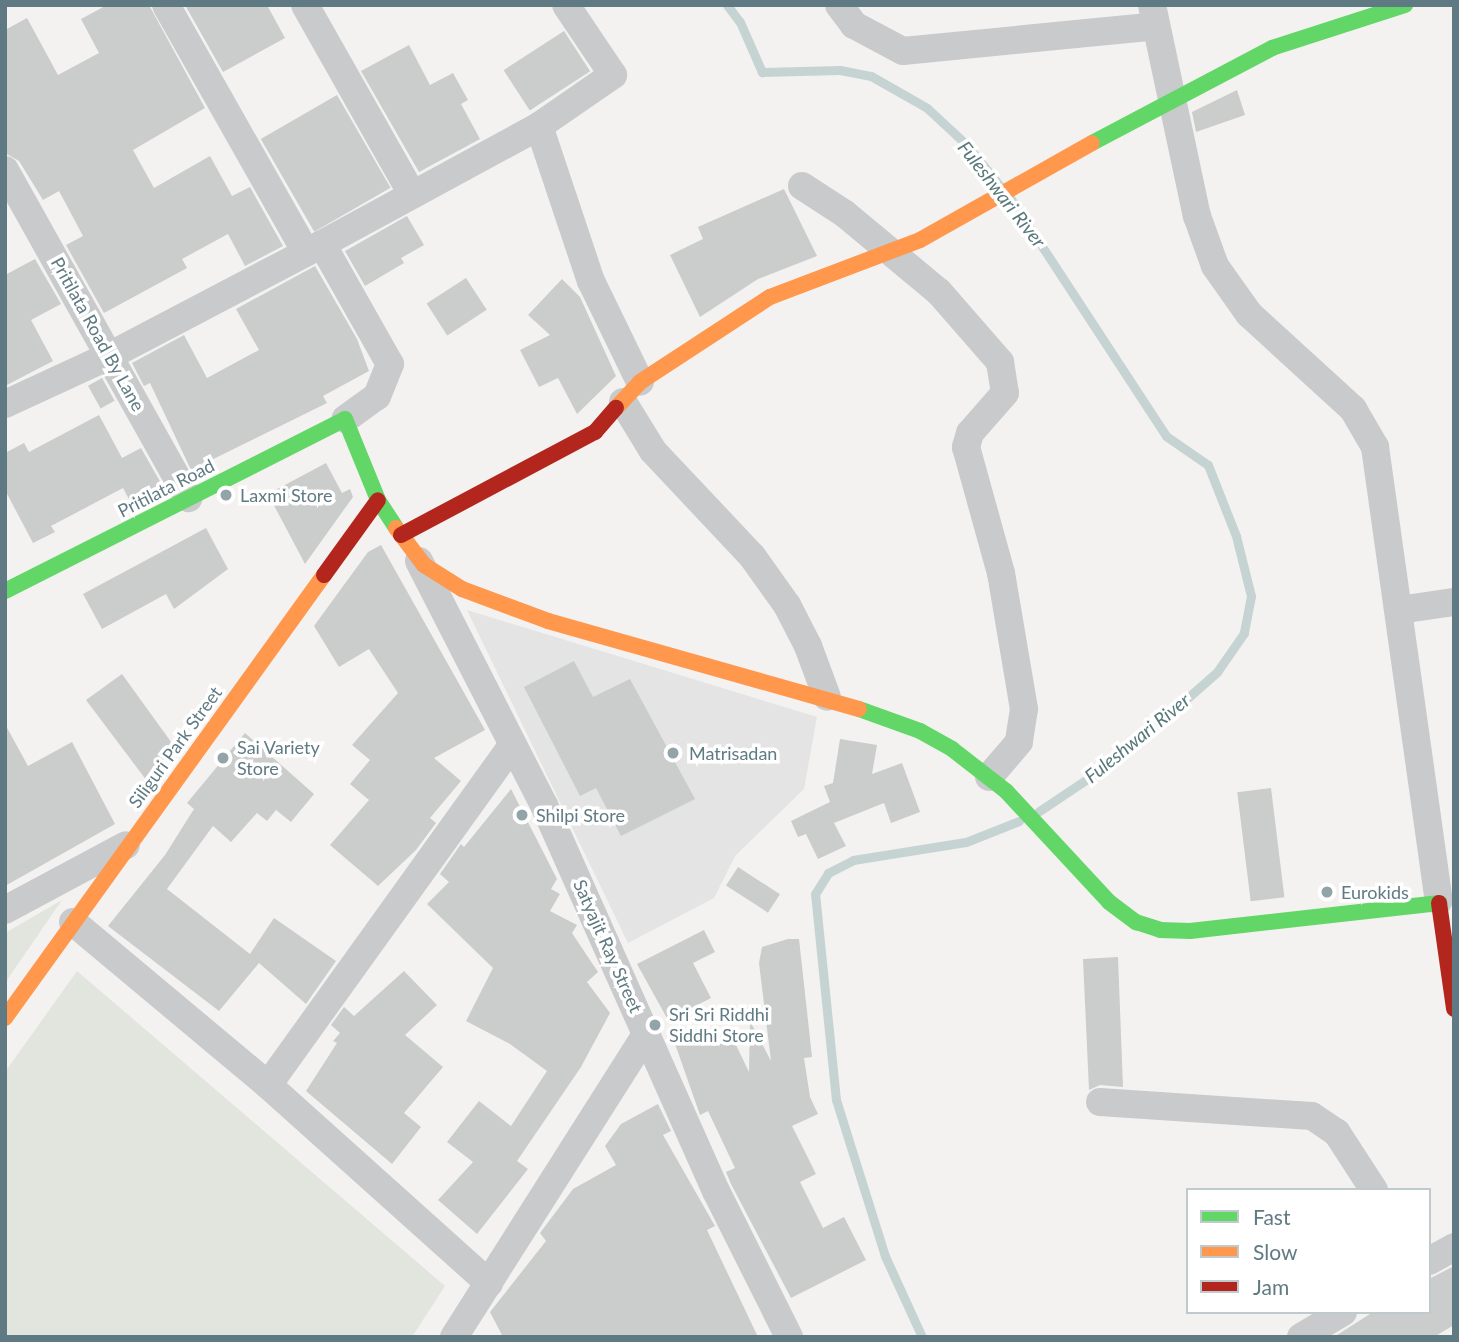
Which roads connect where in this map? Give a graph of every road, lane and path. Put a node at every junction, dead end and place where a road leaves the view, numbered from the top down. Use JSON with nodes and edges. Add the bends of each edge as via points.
{"nodes":[{"id":1,"x":166,"y":5,"type":"edge"},
{"id":2,"x":305,"y":5,"type":"edge"},
{"id":3,"x":566,"y":5,"type":"edge"},
{"id":4,"x":839,"y":5,"type":"edge"},
{"id":5,"x":1405,"y":5,"type":"edge"},
{"id":6,"x":1154,"y":16,"type":"edge"},
{"id":7,"x":1171,"y":98,"type":"junction"},
{"id":8,"x":539,"y":126,"type":"junction"},
{"id":9,"x":5,"y":170,"type":"edge"},
{"id":10,"x":802,"y":186,"type":"dead end"},
{"id":11,"x":412,"y":194,"type":"junction"},
{"id":12,"x":314,"y":248,"type":"junction"},
{"id":13,"x":887,"y":253,"type":"junction"},
{"id":14,"x":111,"y":355,"type":"junction"},
{"id":15,"x":631,"y":392,"type":"junction"},
{"id":16,"x":5,"y":404,"type":"edge"},
{"id":17,"x":345,"y":419,"type":"junction"},
{"id":18,"x":188,"y":498,"type":"junction"},
{"id":19,"x":378,"y":500,"type":"junction"},
{"id":20,"x":401,"y":535,"type":"junction"},
{"id":21,"x":418,"y":558,"type":"junction"},
{"id":22,"x":5,"y":592,"type":"edge"},
{"id":23,"x":1454,"y":602,"type":"edge"},
{"id":24,"x":1399,"y":611,"type":"junction"},
{"id":25,"x":827,"y":697,"type":"junction"},
{"id":26,"x":512,"y":744,"type":"junction"},
{"id":27,"x":997,"y":784,"type":"junction"},
{"id":28,"x":130,"y":843,"type":"junction"},
{"id":29,"x":1439,"y":901,"type":"junction"},
{"id":30,"x":5,"y":910,"type":"edge"},
{"id":31,"x":73,"y":922,"type":"junction"},
{"id":32,"x":1454,"y":1009,"type":"edge"},
{"id":33,"x":5,"y":1018,"type":"edge"},
{"id":34,"x":647,"y":1033,"type":"junction"},
{"id":35,"x":268,"y":1085,"type":"junction"},
{"id":36,"x":1100,"y":1102,"type":"dead end"},
{"id":37,"x":1373,"y":1188,"type":"edge"},
{"id":38,"x":1454,"y":1247,"type":"edge"},
{"id":39,"x":1431,"y":1260,"type":"edge"},
{"id":40,"x":489,"y":1283,"type":"junction"},
{"id":41,"x":1340,"y":1314,"type":"edge"},
{"id":42,"x":459,"y":1334,"type":"edge"},
{"id":43,"x":1314,"y":1334,"type":"edge"},
{"id":44,"x":789,"y":1337,"type":"edge"}],
"edges":[{"from":1,"to":12,"type":"street"},
{"from":2,"to":11,"type":"street"},
{"from":3,"to":8,"type":"street","via":[[613,75]]},
{"from":4,"to":6,"type":"street","via":[[854,24],[903,51]]},
{"from":5,"to":7,"type":"street","via":[[1272,48]]},
{"from":6,"to":7,"type":"street"},
{"from":7,"to":13,"type":"street"},
{"from":7,"to":24,"type":"street","via":[[1204,241],[1225,283],[1249,314],[1353,409],[1369,431],[1379,463]]},
{"from":8,"to":11,"type":"street"},
{"from":8,"to":15,"type":"street"},
{"from":9,"to":14,"type":"street","name":"Pritilata Road By Lane"},
{"from":10,"to":13,"type":"street","via":[[845,214]]},
{"from":11,"to":12,"type":"street"},
{"from":12,"to":14,"type":"street"},
{"from":12,"to":17,"type":"street","via":[[390,364],[377,396]]},
{"from":13,"to":15,"type":"street","via":[[770,297]]},
{"from":13,"to":27,"type":"street","via":[[939,292],[982,338],[1004,376],[1005,393],[970,433],[966,447],[1001,573],[1024,709],[1019,742]]},
{"from":14,"to":16,"type":"street"},
{"from":14,"to":18,"type":"street","name":"Pritilata Road By Lane"},
{"from":15,"to":20,"type":"street","via":[[595,432],[563,452]]},
{"from":15,"to":25,"type":"street","via":[[653,451],[752,556],[787,605]]},
{"from":17,"to":18,"type":"street","name":"Pritilata Road"},
{"from":17,"to":19,"type":"street"},
{"from":18,"to":22,"type":"street","name":"Pritilata Road"},
{"from":19,"to":20,"type":"street"},
{"from":19,"to":28,"type":"street","name":"Siliguri Park Street"},
{"from":20,"to":21,"type":"street"},
{"from":21,"to":25,"type":"street","via":[[462,589],[548,621]]},
{"from":21,"to":26,"type":"street","name":"Satyajit Ray Street"},
{"from":23,"to":24,"type":"street"},
{"from":24,"to":29,"type":"street"},
{"from":25,"to":27,"type":"street","via":[[920,731]]},
{"from":26,"to":34,"type":"street","name":"Satyajit Ray Street"},
{"from":26,"to":35,"type":"street"},
{"from":27,"to":29,"type":"street","via":[[1136,922],[1160,930],[1190,931]]},
{"from":28,"to":30,"type":"street"},
{"from":28,"to":31,"type":"street","name":"Siliguri Park Street"},
{"from":29,"to":32,"type":"street"},
{"from":31,"to":33,"type":"street","name":"Siliguri Park Street"},
{"from":31,"to":35,"type":"street"},
{"from":34,"to":40,"type":"street"},
{"from":34,"to":44,"type":"street","name":"Satyajit Ray Street","via":[[716,1191]]},
{"from":35,"to":40,"type":"street"},
{"from":36,"to":37,"type":"street","via":[[1312,1116],[1346,1144]]},
{"from":38,"to":39,"type":"street"},
{"from":40,"to":42,"type":"street"},
{"from":41,"to":43,"type":"street"}]}
